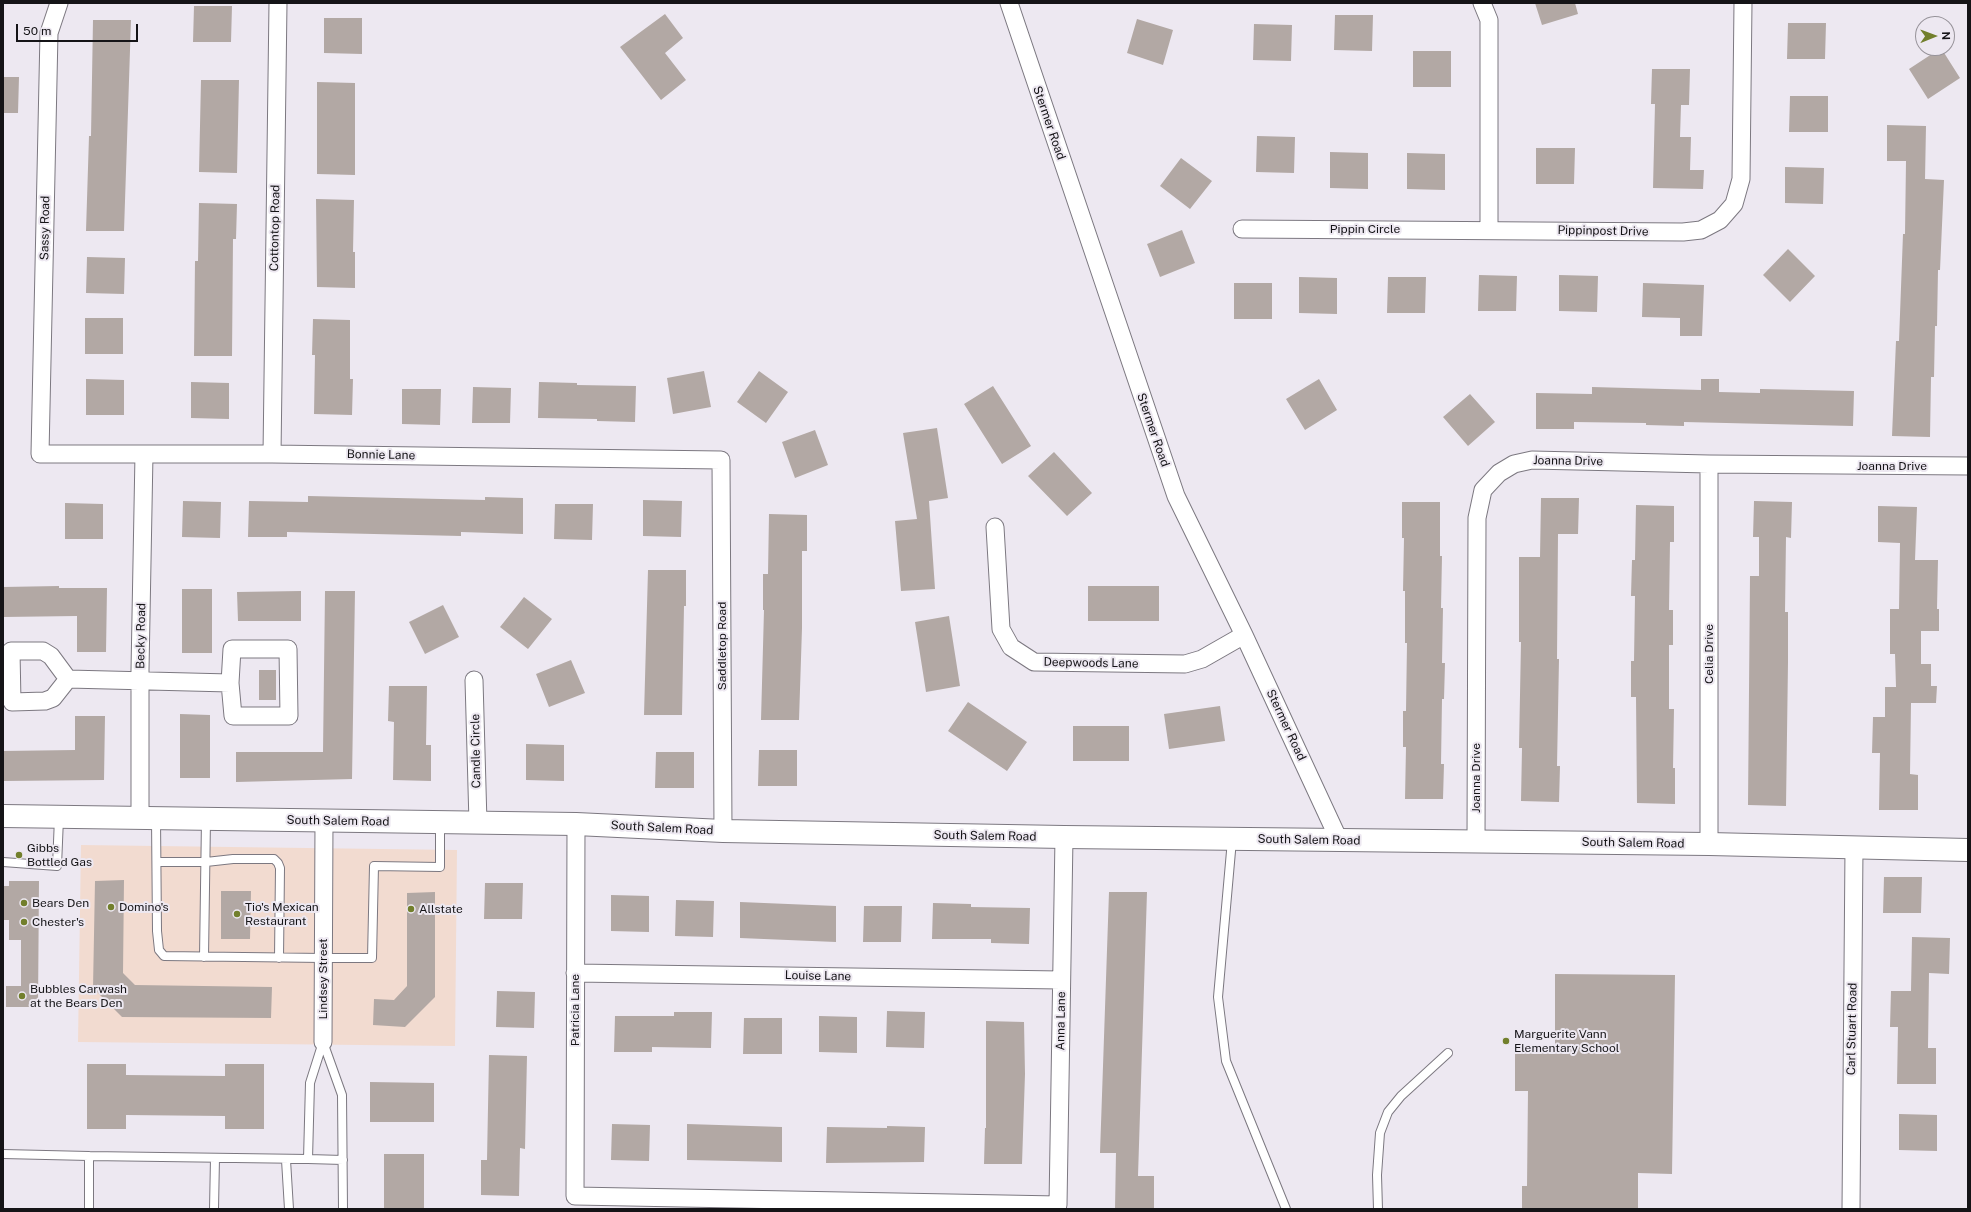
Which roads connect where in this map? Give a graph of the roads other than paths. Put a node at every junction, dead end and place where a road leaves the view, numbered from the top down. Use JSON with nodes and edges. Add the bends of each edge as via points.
{"nodes":[{"id":1,"x":59,"y":3,"type":"edge"},
{"id":2,"x":278,"y":3,"type":"edge"},
{"id":3,"x":1009,"y":3,"type":"edge"},
{"id":4,"x":1482,"y":3,"type":"edge"},
{"id":5,"x":1743,"y":3,"type":"edge"},
{"id":6,"x":1242,"y":229,"type":"dead end"},
{"id":7,"x":1488,"y":230,"type":"junction"},
{"id":8,"x":40,"y":454,"type":"joint"},
{"id":9,"x":144,"y":454,"type":"junction"},
{"id":10,"x":272,"y":454,"type":"junction"},
{"id":11,"x":721,"y":460,"type":"joint"},
{"id":12,"x":1709,"y":464,"type":"junction"},
{"id":13,"x":1968,"y":466,"type":"edge"},
{"id":14,"x":994,"y":527,"type":"dead end"},
{"id":15,"x":1244,"y":635,"type":"junction"},
{"id":16,"x":68,"y":679,"type":"dead end"},
{"id":17,"x":474,"y":680,"type":"dead end"},
{"id":18,"x":140,"y":682,"type":"junction"},
{"id":19,"x":230,"y":683,"type":"junction"},
{"id":20,"x":3,"y":816,"type":"edge"},
{"id":21,"x":59,"y":817,"type":"junction"},
{"id":22,"x":148,"y":818,"type":"junction"},
{"id":23,"x":206,"y":819,"type":"junction"},
{"id":24,"x":324,"y":821,"type":"junction"},
{"id":25,"x":440,"y":823,"type":"junction"},
{"id":26,"x":478,"y":823,"type":"junction"},
{"id":27,"x":576,"y":824,"type":"junction"},
{"id":28,"x":723,"y":831,"type":"junction"},
{"id":29,"x":1064,"y":837,"type":"junction"},
{"id":30,"x":1232,"y":839,"type":"junction"},
{"id":31,"x":1339,"y":840,"type":"junction"},
{"id":32,"x":1476,"y":842,"type":"junction"},
{"id":33,"x":1709,"y":844,"type":"junction"},
{"id":34,"x":1854,"y":848,"type":"junction"},
{"id":35,"x":1968,"y":850,"type":"edge"},
{"id":36,"x":3,"y":862,"type":"edge"},
{"id":37,"x":156,"y":862,"type":"junction"},
{"id":38,"x":206,"y":862,"type":"junction"},
{"id":39,"x":204,"y":957,"type":"junction"},
{"id":40,"x":279,"y":958,"type":"junction"},
{"id":41,"x":323,"y":958,"type":"junction"},
{"id":42,"x":575,"y":973,"type":"junction"},
{"id":43,"x":1062,"y":980,"type":"junction"},
{"id":44,"x":322,"y":1042,"type":"junction"},
{"id":45,"x":1448,"y":1053,"type":"dead end"},
{"id":46,"x":3,"y":1154,"type":"edge"},
{"id":47,"x":89,"y":1156,"type":"junction"},
{"id":48,"x":215,"y":1158,"type":"junction"},
{"id":49,"x":308,"y":1159,"type":"junction"},
{"id":50,"x":286,"y":1160,"type":"junction"},
{"id":51,"x":343,"y":1160,"type":"junction"},
{"id":52,"x":1058,"y":1205,"type":"joint"},
{"id":53,"x":89,"y":1209,"type":"edge"},
{"id":54,"x":214,"y":1209,"type":"edge"},
{"id":55,"x":289,"y":1209,"type":"edge"},
{"id":56,"x":343,"y":1209,"type":"edge"},
{"id":57,"x":1286,"y":1209,"type":"edge"},
{"id":58,"x":1378,"y":1209,"type":"edge"},
{"id":59,"x":1850,"y":1209,"type":"edge"}],
"edges":[{"from":1,"to":8,"type":"street","name":"Sassy Road","via":[[49,33]]},
{"from":2,"to":10,"type":"street","name":"Cottontop Road"},
{"from":3,"to":15,"type":"street","name":"Stermer Road","via":[[1176,496]]},
{"from":4,"to":7,"type":"street","via":[[1490,20]]},
{"from":5,"to":7,"type":"street","name":"Pippinpost Drive","via":[[1741,179],[1734,204],[1720,220],[1701,230],[1683,232]]},
{"from":6,"to":7,"type":"street","name":"Pippin Circle"},
{"from":8,"to":9,"type":"street","name":"Bonnie Lane"},
{"from":9,"to":10,"type":"street","name":"Bonnie Lane"},
{"from":9,"to":18,"type":"street","name":"Becky Road"},
{"from":10,"to":11,"type":"street","name":"Bonnie Lane"},
{"from":11,"to":28,"type":"street","name":"Saddletop Road"},
{"from":12,"to":13,"type":"street","name":"Joanna Drive"},
{"from":12,"to":32,"type":"street","name":"Joanna Drive","via":[[1532,460],[1514,464],[1499,473],[1483,490],[1477,518]]},
{"from":12,"to":33,"type":"street","name":"Celia Drive"},
{"from":14,"to":15,"type":"street","name":"Deepwoods Lane","via":[[1001,629],[1011,646],[1034,662],[1185,664],[1202,659]]},
{"from":15,"to":31,"type":"street","name":"Stermer Road"},
{"from":16,"to":18,"type":"street"},
{"from":17,"to":26,"type":"street","name":"Candle Circle"},
{"from":18,"to":19,"type":"street"},
{"from":18,"to":22,"type":"street","name":"Becky Road"},
{"from":19,"to":19,"type":"street","via":[[232,649],[288,649],[289,716],[233,716]]},
{"from":20,"to":21,"type":"main road","name":"South Salem Road"},
{"from":21,"to":22,"type":"main road","name":"South Salem Road"},
{"from":21,"to":36,"type":"lane","via":[[57,866]]},
{"from":22,"to":23,"type":"main road","name":"South Salem Road"},
{"from":22,"to":37,"type":"lane"},
{"from":23,"to":24,"type":"main road","name":"South Salem Road"},
{"from":23,"to":38,"type":"lane"},
{"from":24,"to":25,"type":"main road","name":"South Salem Road"},
{"from":24,"to":41,"type":"street","name":"Lindsey Street"},
{"from":25,"to":26,"type":"main road","name":"South Salem Road"},
{"from":25,"to":41,"type":"lane","via":[[440,867],[374,866],[372,958]]},
{"from":26,"to":27,"type":"main road","name":"South Salem Road"},
{"from":27,"to":28,"type":"main road","name":"South Salem Road"},
{"from":27,"to":42,"type":"street","name":"Patricia Lane"},
{"from":28,"to":29,"type":"main road","name":"South Salem Road"},
{"from":29,"to":30,"type":"main road","name":"South Salem Road"},
{"from":29,"to":43,"type":"street","name":"Anna Lane"},
{"from":30,"to":31,"type":"main road","name":"South Salem Road"},
{"from":30,"to":57,"type":"lane","via":[[1218,997],[1226,1061]]},
{"from":31,"to":32,"type":"main road","name":"South Salem Road"},
{"from":32,"to":33,"type":"main road","name":"South Salem Road"},
{"from":33,"to":34,"type":"main road","name":"South Salem Road"},
{"from":34,"to":35,"type":"main road","name":"South Salem Road"},
{"from":34,"to":59,"type":"street","name":"Carl Stuart Road"},
{"from":37,"to":38,"type":"lane"},
{"from":37,"to":39,"type":"lane","via":[[159,950],[164,956]]},
{"from":38,"to":39,"type":"lane"},
{"from":38,"to":40,"type":"lane","via":[[233,858],[274,859],[278,863]]},
{"from":39,"to":40,"type":"lane"},
{"from":40,"to":41,"type":"lane"},
{"from":41,"to":44,"type":"street","name":"Lindsey Street"},
{"from":42,"to":43,"type":"street","name":"Louise Lane"},
{"from":42,"to":52,"type":"street","name":"Patricia Lane","via":[[575,1196]]},
{"from":43,"to":52,"type":"street","name":"Anna Lane"},
{"from":44,"to":49,"type":"lane","via":[[310,1083]]},
{"from":44,"to":51,"type":"lane","via":[[342,1095]]},
{"from":45,"to":58,"type":"lane","via":[[1401,1096],[1388,1112],[1380,1133]]},
{"from":46,"to":47,"type":"lane"},
{"from":47,"to":48,"type":"lane"},
{"from":47,"to":53,"type":"lane"},
{"from":48,"to":50,"type":"lane"},
{"from":48,"to":54,"type":"lane"},
{"from":49,"to":50,"type":"lane"},
{"from":49,"to":51,"type":"lane"},
{"from":50,"to":55,"type":"lane"},
{"from":51,"to":56,"type":"lane"}]}
